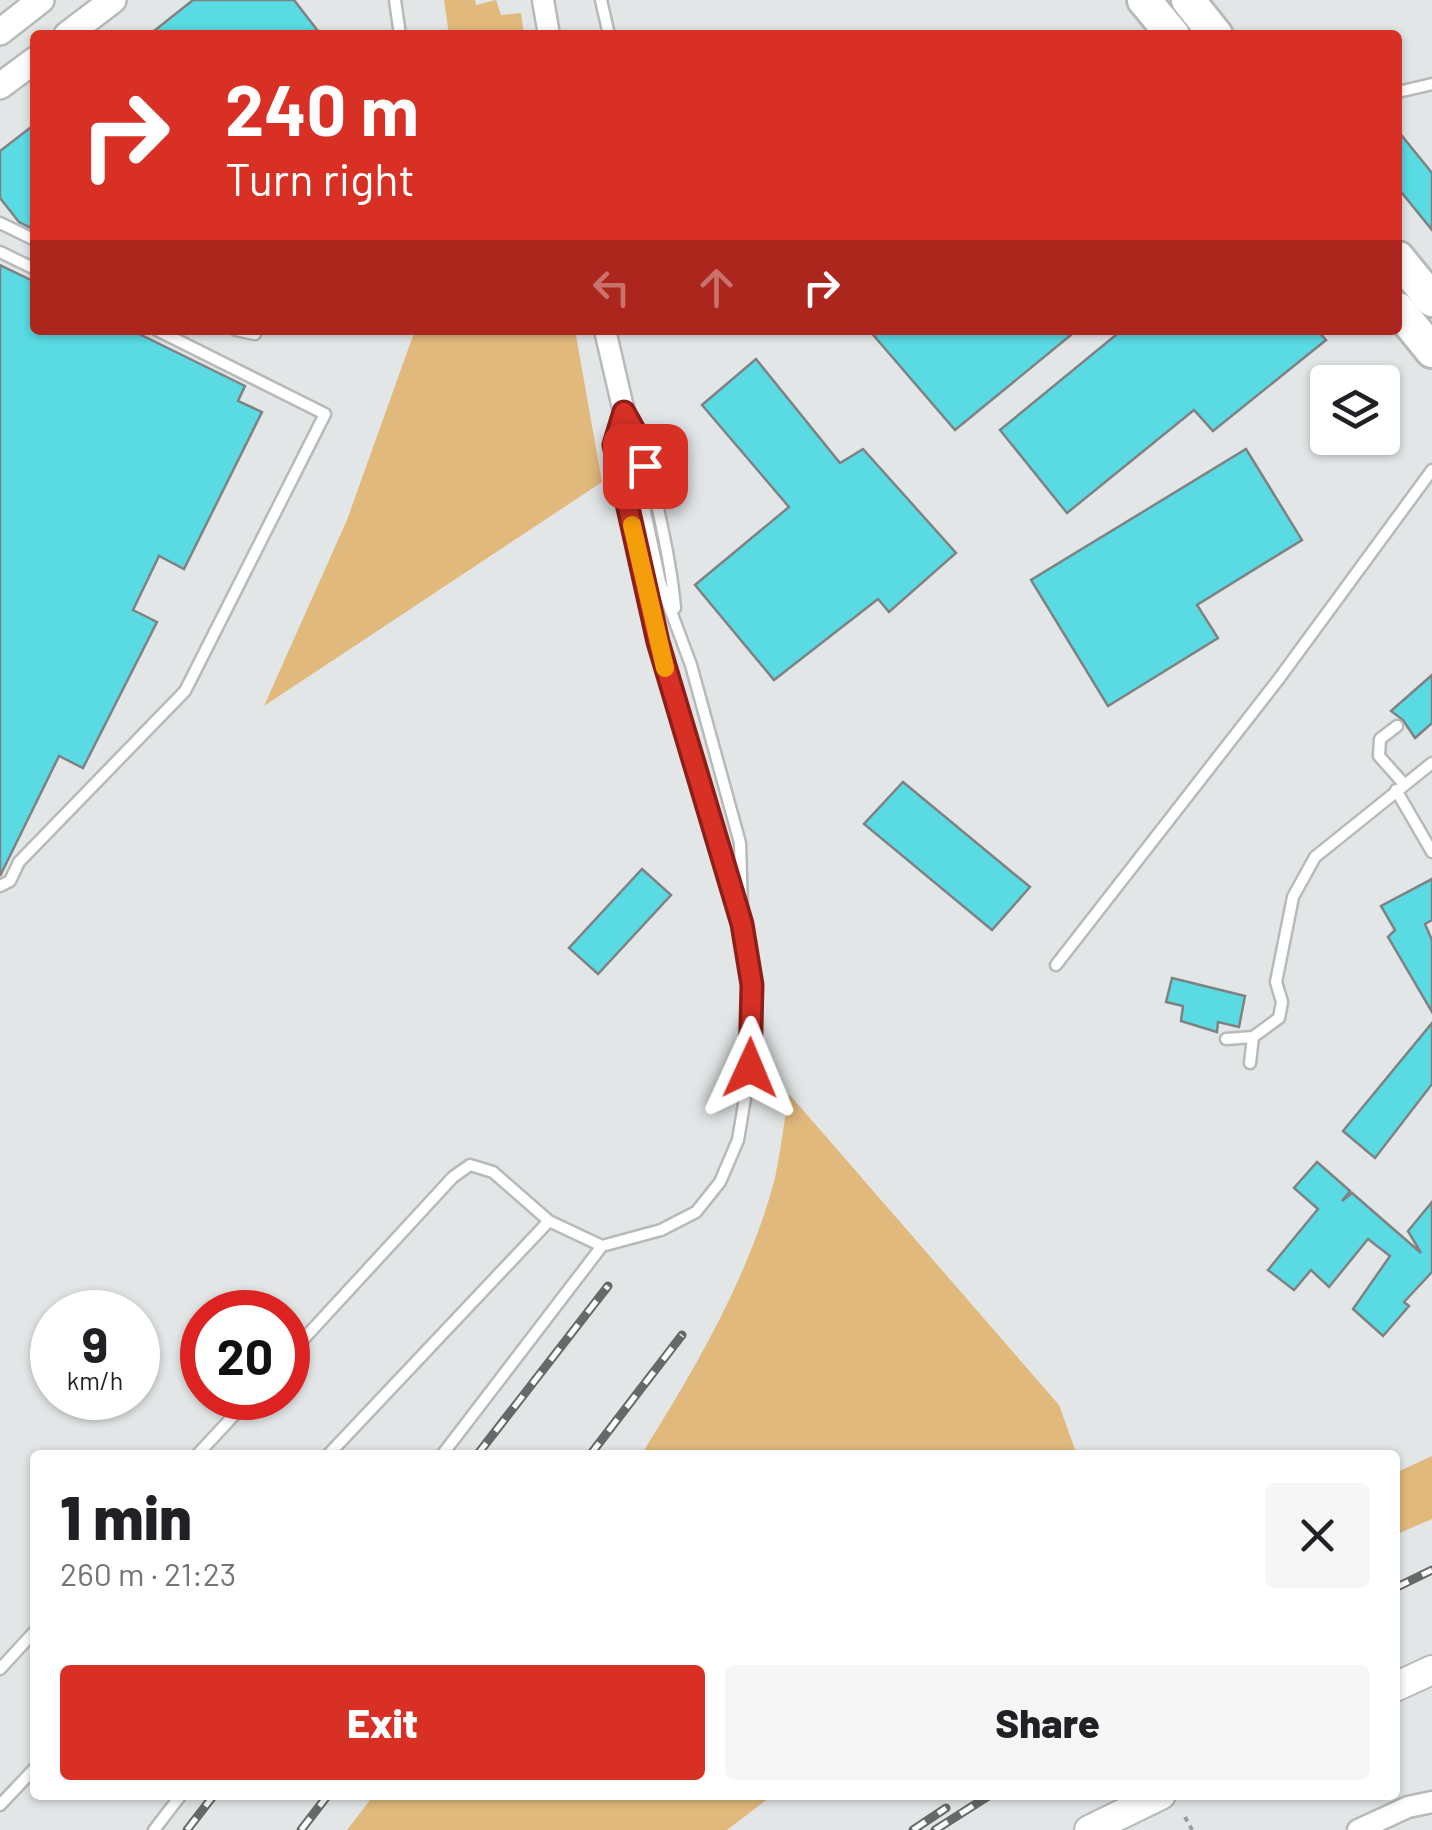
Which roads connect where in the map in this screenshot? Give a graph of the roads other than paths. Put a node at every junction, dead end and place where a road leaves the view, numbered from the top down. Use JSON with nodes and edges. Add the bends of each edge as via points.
{"nodes":[{"id":1,"x":41,"y":0,"type":"edge"},
{"id":2,"x":114,"y":0,"type":"edge"},
{"id":3,"x":395,"y":0,"type":"edge"},
{"id":4,"x":543,"y":0,"type":"edge"},
{"id":5,"x":601,"y":0,"type":"edge"},
{"id":6,"x":1144,"y":0,"type":"edge"},
{"id":7,"x":1188,"y":0,"type":"edge"},
{"id":8,"x":75,"y":30,"type":"edge"},
{"id":9,"x":399,"y":30,"type":"edge"},
{"id":10,"x":548,"y":30,"type":"edge"},
{"id":11,"x":607,"y":30,"type":"edge"},
{"id":12,"x":1169,"y":30,"type":"edge"},
{"id":13,"x":1212,"y":30,"type":"edge"},
{"id":14,"x":0,"y":32,"type":"edge"},
{"id":15,"x":30,"y":64,"type":"edge"},
{"id":16,"x":1432,"y":84,"type":"edge"},
{"id":17,"x":0,"y":86,"type":"edge"},
{"id":18,"x":1402,"y":91,"type":"edge"},
{"id":19,"x":0,"y":223,"type":"edge"},
{"id":20,"x":30,"y":238,"type":"edge"},
{"id":21,"x":0,"y":252,"type":"edge"},
{"id":22,"x":1402,"y":263,"type":"edge"},
{"id":23,"x":30,"y":267,"type":"edge"},
{"id":24,"x":1432,"y":300,"type":"edge"},
{"id":25,"x":1402,"y":314,"type":"edge"},
{"id":26,"x":166,"y":335,"type":"edge"},
{"id":27,"x":606,"y":335,"type":"edge"},
{"id":28,"x":1432,"y":352,"type":"edge"},
{"id":29,"x":624,"y":412,"type":"junction"},
{"id":30,"x":1432,"y":470,"type":"edge"},
{"id":31,"x":1397,"y":726,"type":"dead end"},
{"id":32,"x":1432,"y":762,"type":"edge"},
{"id":33,"x":1400,"y":787,"type":"junction"},
{"id":34,"x":1432,"y":852,"type":"edge"},
{"id":35,"x":0,"y":886,"type":"edge"},
{"id":36,"x":742,"y":924,"type":"junction"},
{"id":37,"x":1056,"y":965,"type":"dead end"},
{"id":38,"x":1253,"y":1037,"type":"junction"},
{"id":39,"x":1226,"y":1039,"type":"dead end"},
{"id":40,"x":1250,"y":1064,"type":"dead end"},
{"id":41,"x":548,"y":1221,"type":"junction"},
{"id":42,"x":602,"y":1246,"type":"junction"},
{"id":43,"x":310,"y":1332,"type":"edge"},
{"id":44,"x":230,"y":1420,"type":"edge"},
{"id":45,"x":202,"y":1450,"type":"edge"},
{"id":46,"x":333,"y":1450,"type":"edge"},
{"id":47,"x":446,"y":1450,"type":"edge"},
{"id":48,"x":30,"y":1636,"type":"edge"},
{"id":49,"x":0,"y":1669,"type":"edge"},
{"id":50,"x":1432,"y":1670,"type":"edge"},
{"id":51,"x":1400,"y":1685,"type":"edge"},
{"id":52,"x":30,"y":1773,"type":"edge"},
{"id":53,"x":177,"y":1800,"type":"edge"},
{"id":54,"x":1151,"y":1800,"type":"edge"},
{"id":55,"x":1432,"y":1802,"type":"edge"},
{"id":56,"x":0,"y":1805,"type":"edge"},
{"id":57,"x":154,"y":1830,"type":"edge"},
{"id":58,"x":1089,"y":1830,"type":"edge"},
{"id":59,"x":1358,"y":1830,"type":"edge"}],
"edges":[{"from":1,"to":14,"type":"street"},
{"from":2,"to":8,"type":"street"},
{"from":3,"to":9,"type":"lane"},
{"from":4,"to":10,"type":"street"},
{"from":5,"to":11,"type":"lane"},
{"from":6,"to":12,"type":"highway"},
{"from":7,"to":13,"type":"highway"},
{"from":15,"to":17,"type":"street"},
{"from":16,"to":18,"type":"lane"},
{"from":19,"to":20,"type":"lane"},
{"from":21,"to":23,"type":"lane"},
{"from":22,"to":24,"type":"highway"},
{"from":25,"to":28,"type":"highway"},
{"from":26,"to":35,"type":"lane","via":[[325,414],[185,691]]},
{"from":27,"to":29,"type":"street"},
{"from":29,"to":36,"type":"lane","via":[[642,454],[676,620],[740,844]]},
{"from":29,"to":36,"type":"lane","via":[[614,445],[658,642]]},
{"from":30,"to":37,"type":"lane"},
{"from":31,"to":33,"type":"lane","via":[[1380,739],[1380,756]]},
{"from":32,"to":33,"type":"lane"},
{"from":33,"to":34,"type":"lane"},
{"from":33,"to":38,"type":"lane","via":[[1315,856],[1293,897],[1276,982],[1279,1018]]},
{"from":36,"to":42,"type":"lane","via":[[752,985],[750,1068],[738,1140],[726,1168],[696,1212],[662,1230]]},
{"from":38,"to":39,"type":"lane"},
{"from":38,"to":40,"type":"lane"},
{"from":41,"to":42,"type":"lane"},
{"from":41,"to":43,"type":"lane","via":[[492,1172],[470,1165]]},
{"from":41,"to":46,"type":"lane"},
{"from":42,"to":47,"type":"lane"},
{"from":44,"to":45,"type":"lane"},
{"from":48,"to":49,"type":"lane"},
{"from":50,"to":51,"type":"main road"},
{"from":52,"to":56,"type":"lane"},
{"from":53,"to":57,"type":"lane"},
{"from":54,"to":58,"type":"main road"},
{"from":55,"to":59,"type":"street"}]}
